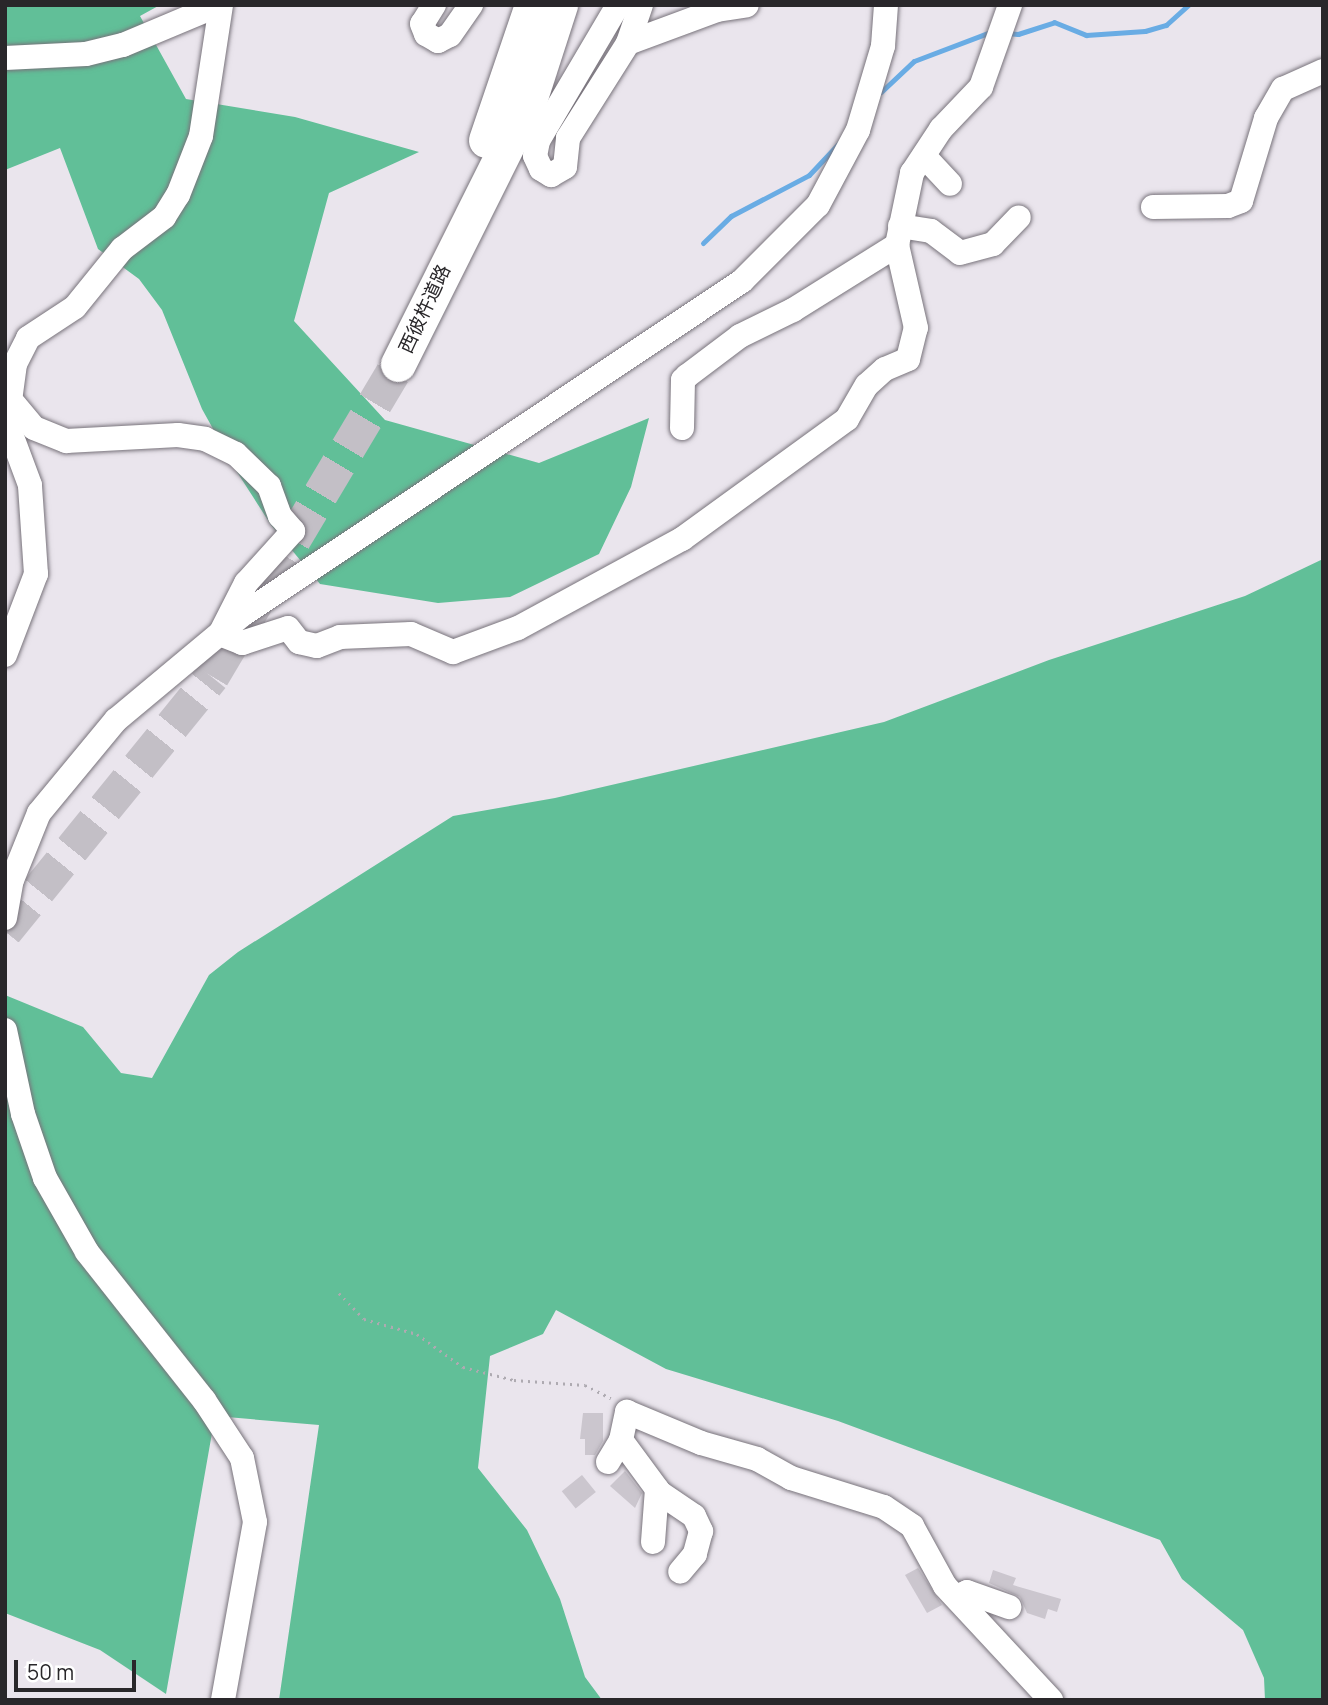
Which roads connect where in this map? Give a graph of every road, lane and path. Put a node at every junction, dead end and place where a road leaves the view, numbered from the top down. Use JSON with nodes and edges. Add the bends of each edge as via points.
{"nodes":[{"id":1,"x":220,"y":5,"type":"edge"},
{"id":2,"x":434,"y":5,"type":"edge"},
{"id":3,"x":471,"y":5,"type":"edge"},
{"id":4,"x":532,"y":5,"type":"edge"},
{"id":5,"x":560,"y":5,"type":"edge"},
{"id":6,"x":618,"y":5,"type":"edge"},
{"id":7,"x":641,"y":5,"type":"edge"},
{"id":8,"x":747,"y":5,"type":"edge"},
{"id":9,"x":887,"y":5,"type":"edge"},
{"id":10,"x":1010,"y":5,"type":"edge"},
{"id":11,"x":628,"y":43,"type":"junction"},
{"id":12,"x":5,"y":58,"type":"edge"},
{"id":13,"x":1323,"y":71,"type":"edge"},
{"id":14,"x":924,"y":156,"type":"junction"},
{"id":15,"x":950,"y":184,"type":"dead end"},
{"id":16,"x":1151,"y":207,"type":"dead end"},
{"id":17,"x":1019,"y":217,"type":"dead end"},
{"id":18,"x":898,"y":235,"type":"junction"},
{"id":19,"x":451,"y":253,"type":"junction"},
{"id":20,"x":960,"y":253,"type":"junction"},
{"id":21,"x":994,"y":260,"type":"dead end"},
{"id":22,"x":398,"y":364,"type":"tunnel mouth"},
{"id":23,"x":9,"y":398,"type":"junction"},
{"id":24,"x":682,"y":428,"type":"dead end"},
{"id":25,"x":220,"y":634,"type":"junction"},
{"id":26,"x":5,"y":654,"type":"edge"},
{"id":27,"x":5,"y":918,"type":"edge"},
{"id":28,"x":5,"y":1030,"type":"edge"},
{"id":29,"x":339,"y":1293,"type":"dead end"},
{"id":30,"x":627,"y":1412,"type":"junction"},
{"id":31,"x":621,"y":1440,"type":"junction"},
{"id":32,"x":608,"y":1462,"type":"dead end"},
{"id":33,"x":657,"y":1489,"type":"junction"},
{"id":34,"x":653,"y":1542,"type":"dead end"},
{"id":35,"x":680,"y":1572,"type":"dead end"},
{"id":36,"x":956,"y":1597,"type":"junction"},
{"id":37,"x":1009,"y":1606,"type":"dead end"},
{"id":38,"x":223,"y":1700,"type":"edge"},
{"id":39,"x":1051,"y":1700,"type":"edge"}],
"edges":[{"from":1,"to":12,"type":"street","via":[[86,54]]},
{"from":1,"to":23,"type":"street","via":[[201,136],[178,195],[164,217],[122,248],[75,307],[27,338],[15,364]]},
{"from":2,"to":3,"type":"street","via":[[422,24],[426,34],[438,41],[450,35]]},
{"from":4,"to":19,"type":"highway","via":[[501,105],[468,181]]},
{"from":5,"to":19,"type":"highway","via":[[529,101]]},
{"from":6,"to":11,"type":"street","via":[[538,141],[535,156],[541,169],[551,175],[565,167],[568,138]]},
{"from":7,"to":11,"type":"street"},
{"from":8,"to":11,"type":"street","via":[[717,10]]},
{"from":9,"to":25,"type":"street","via":[[883,46],[852,141],[818,205],[742,281],[493,445]]},
{"from":10,"to":14,"type":"street","via":[[981,87]]},
{"from":13,"to":16,"type":"street","via":[[1283,89],[1257,142],[1241,201],[1228,206]]},
{"from":14,"to":15,"type":"street"},
{"from":14,"to":18,"type":"street","via":[[912,173]]},
{"from":17,"to":20,"type":"street","via":[[993,244]]},
{"from":18,"to":20,"type":"street","via":[[931,231]]},
{"from":18,"to":24,"type":"street","via":[[793,310],[740,336],[687,376],[683,380]]},
{"from":18,"to":25,"type":"street","via":[[916,328],[908,359],[867,385],[846,419],[801,455],[639,565],[518,628],[453,652],[411,634],[340,638],[317,646],[299,642],[288,628],[242,643]]},
{"from":19,"to":22,"type":"highway","name":"西彼杵道路"},
{"from":20,"to":21,"type":"street","via":[[976,263]]},
{"from":23,"to":25,"type":"street","via":[[34,428],[66,440],[178,435],[205,439],[236,454],[269,486],[280,516],[293,531],[246,583]]},
{"from":23,"to":26,"type":"street","via":[[6,424],[30,485],[36,574]]},
{"from":25,"to":27,"type":"street","via":[[116,720],[40,813],[12,880]]},
{"from":28,"to":38,"type":"street","via":[[23,1114],[45,1178],[87,1252],[204,1400],[242,1458],[255,1522]]},
{"from":29,"to":30,"type":"path","via":[[364,1319],[416,1334],[463,1367],[514,1380],[585,1385],[606,1393]]},
{"from":30,"to":31,"type":"street"},
{"from":30,"to":36,"type":"street","via":[[701,1443],[757,1459],[791,1478],[884,1507],[912,1526]]},
{"from":31,"to":32,"type":"street"},
{"from":31,"to":33,"type":"street"},
{"from":33,"to":34,"type":"street"},
{"from":33,"to":35,"type":"street","via":[[694,1516],[701,1531],[695,1554]]},
{"from":36,"to":37,"type":"street","via":[[967,1592]]},
{"from":36,"to":39,"type":"street"}]}
